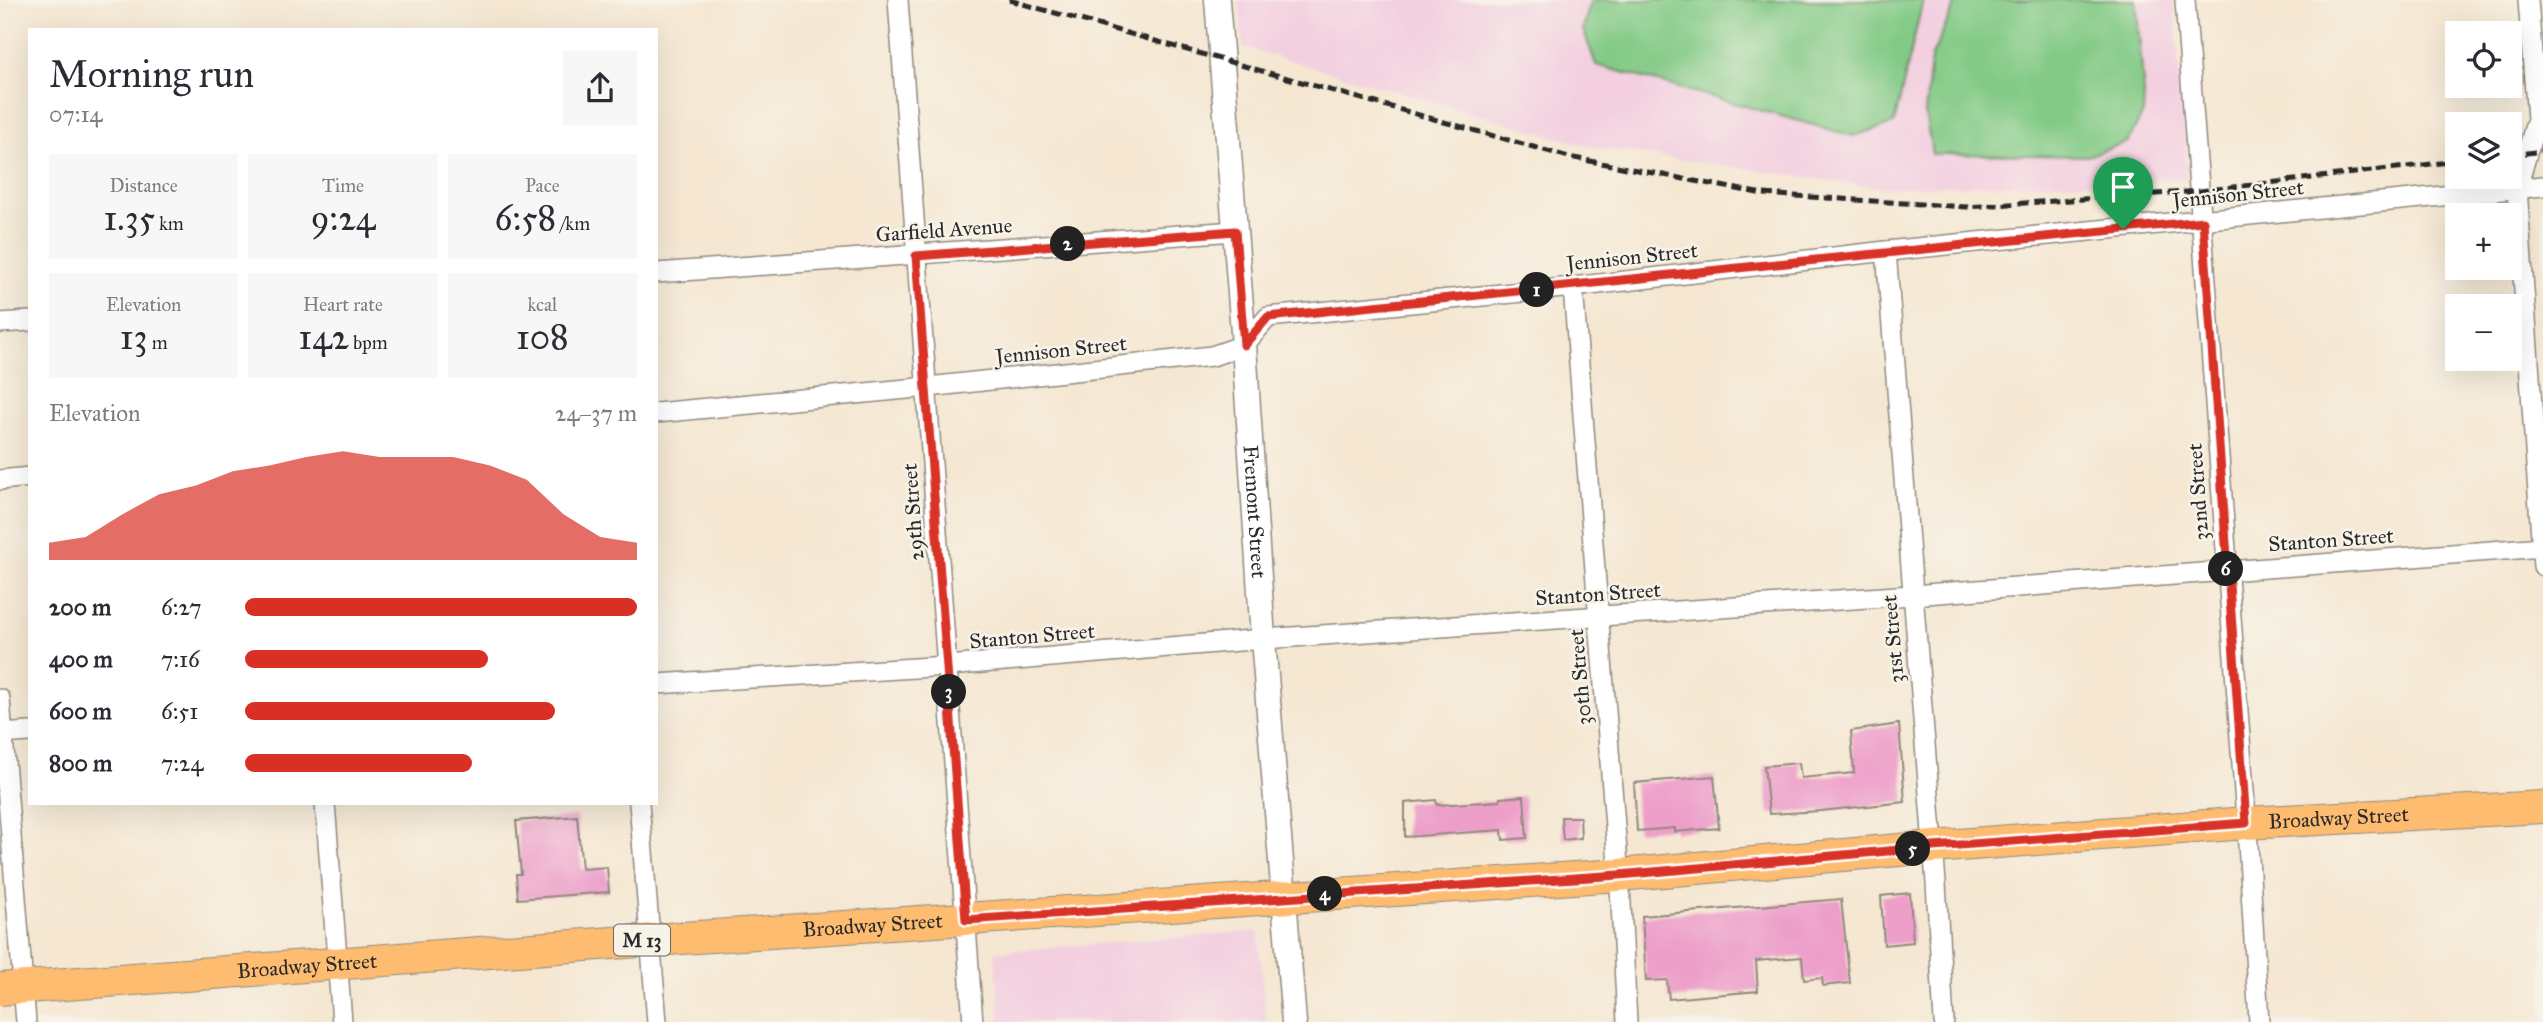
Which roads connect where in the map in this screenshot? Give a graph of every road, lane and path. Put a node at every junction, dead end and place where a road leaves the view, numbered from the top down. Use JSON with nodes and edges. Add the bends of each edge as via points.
{"nodes":[{"id":1,"x":898,"y":0,"type":"edge"},
{"id":2,"x":1217,"y":0,"type":"edge"},
{"id":3,"x":2185,"y":0,"type":"edge"},
{"id":4,"x":2533,"y":7,"type":"edge"},
{"id":5,"x":2522,"y":170,"type":"edge"},
{"id":6,"x":2543,"y":186,"type":"edge"},
{"id":7,"x":2522,"y":188,"type":"edge"},
{"id":8,"x":2507,"y":189,"type":"edge"},
{"id":9,"x":2517,"y":189,"type":"edge"},
{"id":10,"x":2203,"y":221,"type":"junction"},
{"id":11,"x":1235,"y":231,"type":"junction"},
{"id":12,"x":1886,"y":251,"type":"junction"},
{"id":13,"x":916,"y":256,"type":"junction"},
{"id":14,"x":658,"y":273,"type":"edge"},
{"id":15,"x":1573,"y":287,"type":"junction"},
{"id":16,"x":28,"y":321,"type":"edge"},
{"id":17,"x":0,"y":323,"type":"edge"},
{"id":18,"x":1244,"y":345,"type":"junction"},
{"id":19,"x":928,"y":387,"type":"junction"},
{"id":20,"x":658,"y":413,"type":"edge"},
{"id":21,"x":28,"y":477,"type":"edge"},
{"id":22,"x":0,"y":480,"type":"edge"},
{"id":23,"x":2543,"y":553,"type":"edge"},
{"id":24,"x":2227,"y":571,"type":"junction"},
{"id":25,"x":1912,"y":595,"type":"junction"},
{"id":26,"x":1598,"y":617,"type":"junction"},
{"id":27,"x":1263,"y":639,"type":"junction"},
{"id":28,"x":947,"y":666,"type":"junction"},
{"id":29,"x":658,"y":684,"type":"edge"},
{"id":30,"x":0,"y":699,"type":"edge"},
{"id":31,"x":28,"y":732,"type":"edge"},
{"id":32,"x":1,"y":734,"type":"edge"},
{"id":33,"x":325,"y":805,"type":"edge"},
{"id":34,"x":639,"y":805,"type":"edge"},
{"id":35,"x":2543,"y":807,"type":"edge"},
{"id":36,"x":2246,"y":823,"type":"junction"},
{"id":37,"x":1933,"y":847,"type":"junction"},
{"id":38,"x":1619,"y":875,"type":"junction"},
{"id":39,"x":1285,"y":897,"type":"junction"},
{"id":40,"x":966,"y":920,"type":"junction"},
{"id":41,"x":652,"y":940,"type":"junction"},
{"id":42,"x":337,"y":963,"type":"junction"},
{"id":43,"x":12,"y":988,"type":"edge"},
{"id":44,"x":26,"y":1022,"type":"edge"},
{"id":45,"x":342,"y":1022,"type":"edge"},
{"id":46,"x":657,"y":1022,"type":"edge"},
{"id":47,"x":973,"y":1022,"type":"edge"},
{"id":48,"x":1294,"y":1022,"type":"edge"},
{"id":49,"x":1627,"y":1022,"type":"edge"},
{"id":50,"x":1944,"y":1022,"type":"edge"},
{"id":51,"x":2259,"y":1022,"type":"edge"}],
"edges":[{"from":1,"to":13,"type":"street","name":"29th Street"},
{"from":2,"to":11,"type":"street","name":"Fremont Street"},
{"from":3,"to":10,"type":"street","name":"32nd Street"},
{"from":4,"to":5,"type":"street","via":[[2537,118]]},
{"from":6,"to":7,"type":"street","name":"Jennison Street"},
{"from":8,"to":10,"type":"street","name":"Jennison Street"},
{"from":9,"to":23,"type":"street"},
{"from":10,"to":12,"type":"street","name":"Jennison Street"},
{"from":10,"to":24,"type":"street","name":"32nd Street"},
{"from":11,"to":13,"type":"street","name":"Garfield Avenue"},
{"from":11,"to":18,"type":"street","name":"Fremont Street"},
{"from":12,"to":15,"type":"street","name":"Jennison Street"},
{"from":12,"to":25,"type":"street","name":"31st Street"},
{"from":13,"to":14,"type":"street","name":"Garfield Avenue"},
{"from":13,"to":19,"type":"street","name":"29th Street"},
{"from":15,"to":18,"type":"street","name":"Jennison Street","via":[[1268,317]]},
{"from":15,"to":26,"type":"street","name":"30th Street"},
{"from":16,"to":17,"type":"street"},
{"from":18,"to":19,"type":"street","name":"Jennison Street","via":[[1212,356]]},
{"from":18,"to":27,"type":"street","name":"Fremont Street"},
{"from":19,"to":20,"type":"street","name":"Jennison Street"},
{"from":19,"to":28,"type":"street","name":"29th Street"},
{"from":21,"to":22,"type":"street"},
{"from":23,"to":24,"type":"street","name":"Stanton Street"},
{"from":24,"to":25,"type":"street","name":"Stanton Street"},
{"from":24,"to":36,"type":"street","name":"32nd Street"},
{"from":25,"to":26,"type":"street","name":"Stanton Street"},
{"from":25,"to":37,"type":"street","name":"31st Street"},
{"from":26,"to":27,"type":"street","name":"Stanton Street"},
{"from":26,"to":38,"type":"street","name":"30th Street"},
{"from":27,"to":28,"type":"street","name":"Stanton Street"},
{"from":27,"to":39,"type":"street","name":"Fremont Street"},
{"from":28,"to":29,"type":"street","name":"Stanton Street"},
{"from":28,"to":40,"type":"street","name":"29th Street"},
{"from":30,"to":32,"type":"street"},
{"from":31,"to":32,"type":"street"},
{"from":32,"to":43,"type":"street"},
{"from":33,"to":42,"type":"street"},
{"from":34,"to":41,"type":"street"},
{"from":35,"to":36,"type":"main road","name":"Broadway Street","number":"M 13"},
{"from":36,"to":37,"type":"main road","name":"Broadway Street","number":"M 13"},
{"from":36,"to":51,"type":"street","name":"32nd Street"},
{"from":37,"to":38,"type":"main road","name":"Broadway Street","number":"M 13"},
{"from":37,"to":50,"type":"street","name":"31st Street"},
{"from":38,"to":39,"type":"main road","name":"Broadway Street","number":"M 13"},
{"from":38,"to":49,"type":"street","name":"30th Street"},
{"from":39,"to":40,"type":"main road","name":"Broadway Street","number":"M 13"},
{"from":39,"to":48,"type":"street","name":"Fremont Street"},
{"from":40,"to":41,"type":"main road","name":"Broadway Street","number":"M 13"},
{"from":40,"to":47,"type":"street","name":"29th Street"},
{"from":41,"to":42,"type":"main road","name":"Broadway Street","number":"M 13"},
{"from":41,"to":46,"type":"street"},
{"from":42,"to":43,"type":"main road","name":"Broadway Street","number":"M 13"},
{"from":42,"to":45,"type":"street"},
{"from":43,"to":44,"type":"street"}]}
